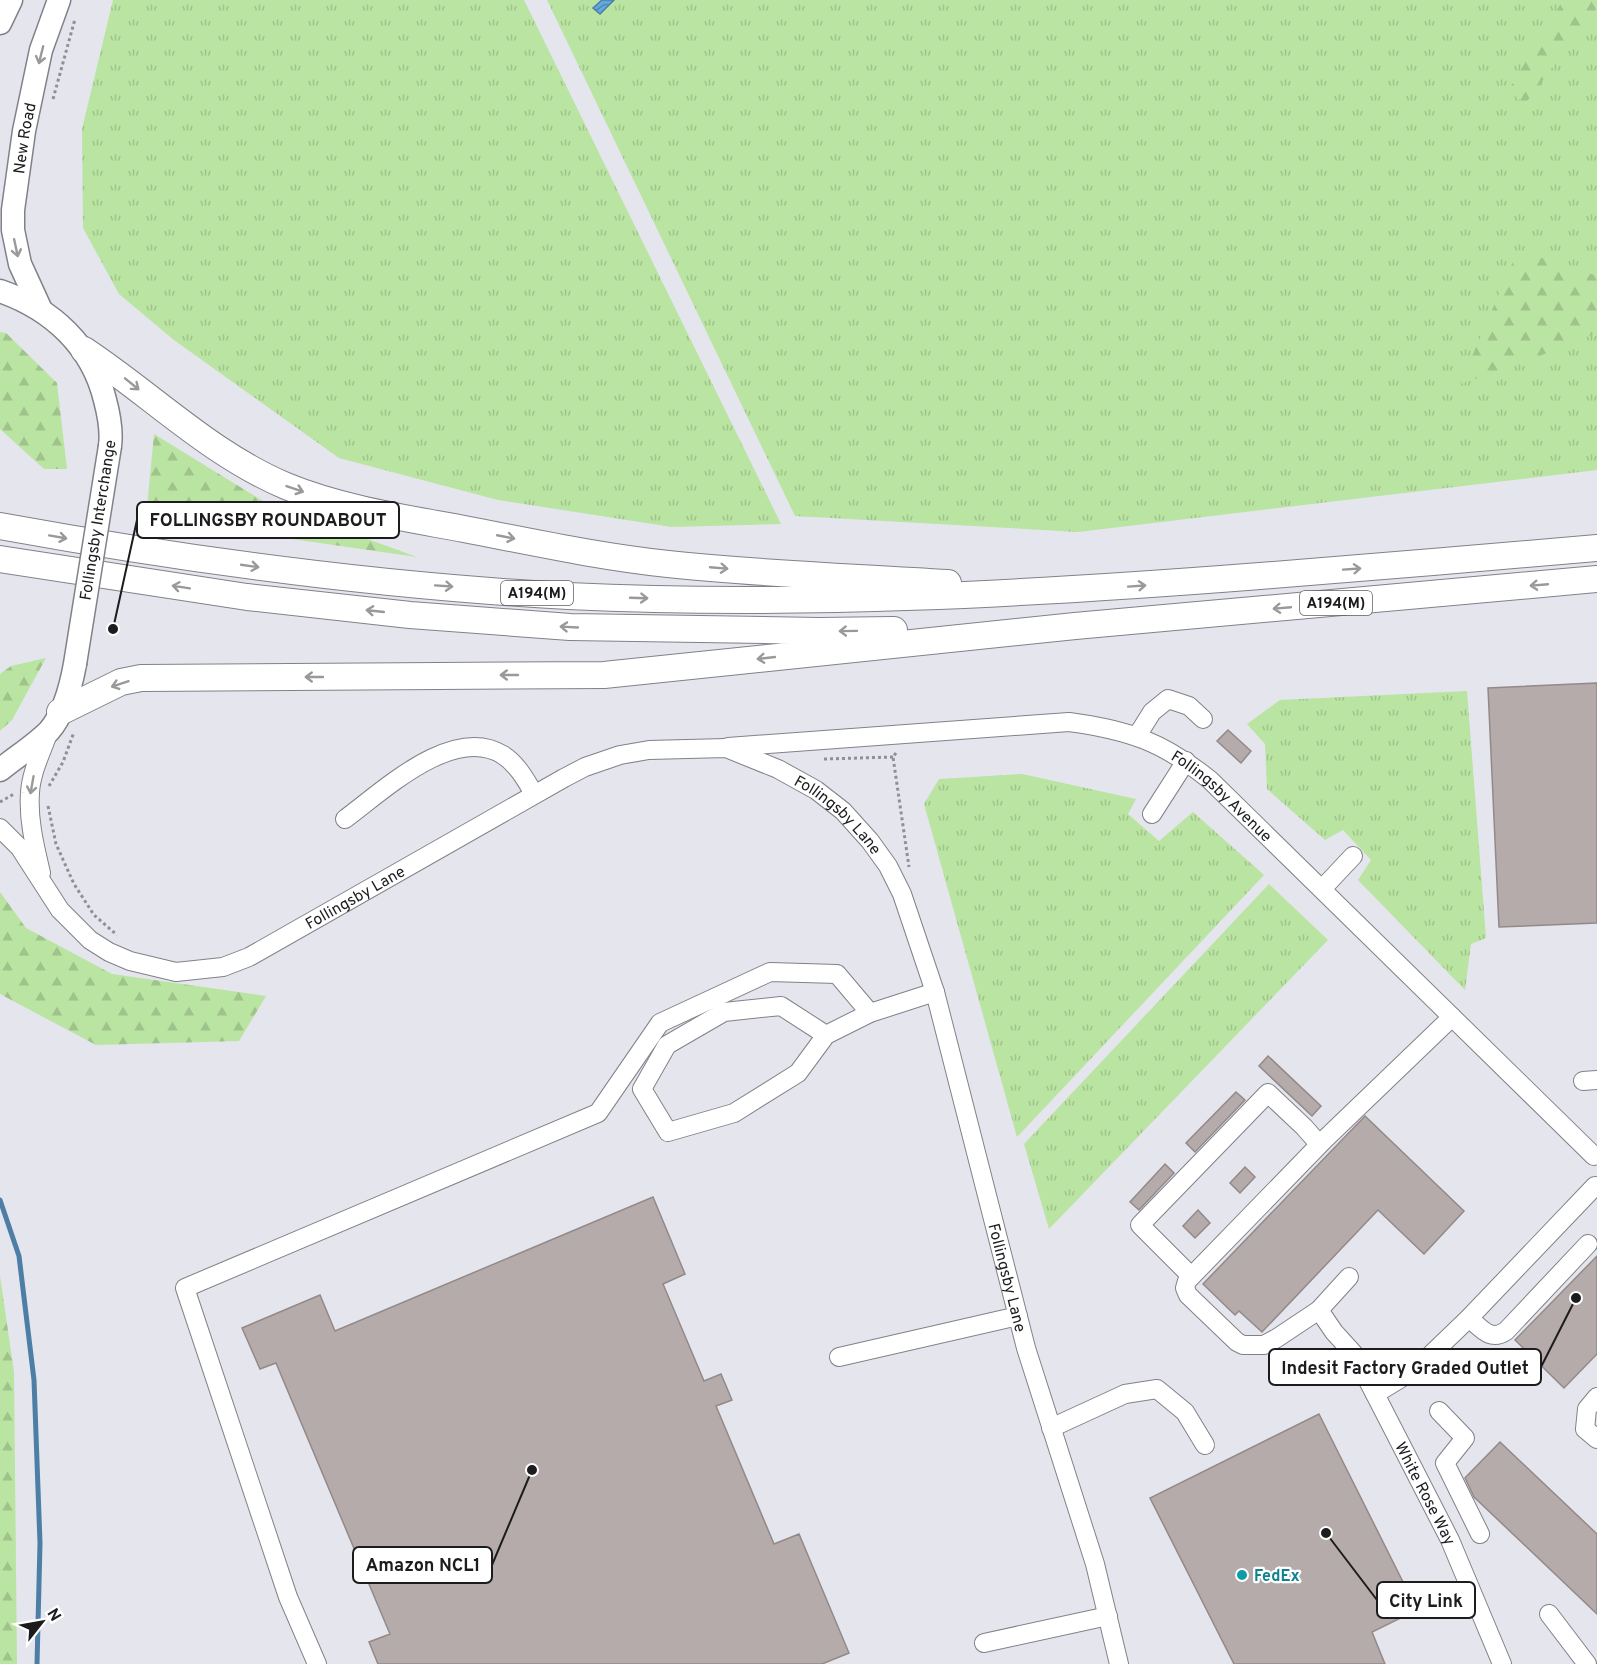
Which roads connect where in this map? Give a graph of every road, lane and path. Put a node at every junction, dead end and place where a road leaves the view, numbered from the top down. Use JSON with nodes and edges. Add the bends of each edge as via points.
{"nodes":[{"id":1,"x":10,"y":0,"type":"edge"},
{"id":2,"x":59,"y":0,"type":"edge"},
{"id":3,"x":75,"y":19,"type":"dead end"},
{"id":4,"x":0,"y":23,"type":"edge"},
{"id":5,"x":52,"y":99,"type":"dead end"},
{"id":6,"x":0,"y":291,"type":"edge"},
{"id":7,"x":41,"y":310,"type":"junction"},
{"id":8,"x":84,"y":350,"type":"junction"},
{"id":9,"x":0,"y":526,"type":"edge"},
{"id":10,"x":1597,"y":548,"type":"edge"},
{"id":11,"x":0,"y":559,"type":"edge"},
{"id":12,"x":1597,"y":579,"type":"edge"},
{"id":13,"x":1078,"y":590,"type":"junction"},
{"id":14,"x":1075,"y":626,"type":"junction"},
{"id":15,"x":64,"y":714,"type":"junction"},
{"id":16,"x":1203,"y":719,"type":"dead end"},
{"id":17,"x":1137,"y":736,"type":"junction"},
{"id":18,"x":726,"y":747,"type":"junction"},
{"id":19,"x":893,"y":757,"type":"dead end"},
{"id":20,"x":1186,"y":761,"type":"junction"},
{"id":21,"x":0,"y":770,"type":"edge"},
{"id":22,"x":45,"y":792,"type":"dead end"},
{"id":23,"x":534,"y":794,"type":"junction"},
{"id":24,"x":48,"y":803,"type":"dead end"},
{"id":25,"x":1152,"y":814,"type":"dead end"},
{"id":26,"x":345,"y":819,"type":"dead end"},
{"id":27,"x":0,"y":828,"type":"edge"},
{"id":28,"x":1353,"y":856,"type":"dead end"},
{"id":29,"x":910,"y":873,"type":"dead end"},
{"id":30,"x":42,"y":880,"type":"junction"},
{"id":31,"x":1322,"y":889,"type":"junction"},
{"id":32,"x":120,"y":938,"type":"dead end"},
{"id":33,"x":935,"y":992,"type":"junction"},
{"id":34,"x":870,"y":1013,"type":"junction"},
{"id":35,"x":1452,"y":1017,"type":"junction"},
{"id":36,"x":826,"y":1035,"type":"junction"},
{"id":37,"x":1320,"y":1144,"type":"junction"},
{"id":38,"x":1595,"y":1155,"type":"edge"},
{"id":39,"x":1596,"y":1187,"type":"edge"},
{"id":40,"x":1588,"y":1244,"type":"dead end"},
{"id":41,"x":1191,"y":1276,"type":"junction"},
{"id":42,"x":1349,"y":1276,"type":"dead end"},
{"id":43,"x":1319,"y":1310,"type":"junction"},
{"id":44,"x":1018,"y":1316,"type":"junction"},
{"id":45,"x":1469,"y":1318,"type":"junction"},
{"id":46,"x":839,"y":1357,"type":"dead end"},
{"id":47,"x":1375,"y":1394,"type":"junction"},
{"id":48,"x":1597,"y":1397,"type":"edge"},
{"id":49,"x":1439,"y":1411,"type":"dead end"},
{"id":50,"x":1051,"y":1428,"type":"junction"},
{"id":51,"x":1597,"y":1439,"type":"edge"},
{"id":52,"x":1205,"y":1445,"type":"dead end"},
{"id":53,"x":1444,"y":1464,"type":"junction"},
{"id":54,"x":1417,"y":1475,"type":"junction"},
{"id":55,"x":1480,"y":1534,"type":"dead end"},
{"id":56,"x":1549,"y":1614,"type":"dead end"},
{"id":57,"x":1107,"y":1616,"type":"junction"},
{"id":58,"x":984,"y":1643,"type":"dead end"},
{"id":59,"x":317,"y":1664,"type":"edge"},
{"id":60,"x":1119,"y":1664,"type":"edge"},
{"id":61,"x":1502,"y":1664,"type":"edge"},
{"id":62,"x":1587,"y":1664,"type":"edge"}],
"edges":[{"from":1,"to":4,"type":"main road"},
{"from":2,"to":7,"type":"main road","name":"New Road","one_way":true,"via":[[39,62],[13,210],[15,249]]},
{"from":3,"to":5,"type":"path"},
{"from":6,"to":7,"type":"main road","name":"Follingsby Interchange"},
{"from":7,"to":8,"type":"main road","name":"Follingsby Interchange"},
{"from":8,"to":13,"type":"highway","number":"A194(M)","one_way":true,"via":[[241,464],[286,486],[338,503],[584,552],[667,564]]},
{"from":8,"to":15,"type":"main road","name":"Follingsby Interchange","bridge":true,"via":[[101,385],[111,438]]},
{"from":9,"to":13,"type":"highway","number":"A194(M)","one_way":true,"via":[[296,572],[567,596],[901,599]]},
{"from":13,"to":10,"type":"highway","number":"A194(M)","one_way":true},
{"from":14,"to":11,"type":"highway","number":"A194(M)","one_way":true,"via":[[819,631],[570,627],[247,597]]},
{"from":12,"to":14,"type":"highway","number":"A194(M)","one_way":true},
{"from":14,"to":15,"type":"highway","number":"A194(M)","one_way":true,"via":[[604,675],[141,678],[121,682]]},
{"from":15,"to":21,"type":"main road","name":"Follingsby Interchange"},
{"from":15,"to":22,"type":"path","via":[[76,726],[63,762]]},
{"from":15,"to":30,"type":"street","name":"Follingsby Lane","one_way":true,"via":[[33,776],[30,793],[30,822]]},
{"from":16,"to":17,"type":"street","via":[[1189,706],[1168,699],[1152,712]]},
{"from":17,"to":18,"type":"street","name":"Follingsby Avenue","via":[[1069,722]]},
{"from":17,"to":20,"type":"street","name":"Follingsby Avenue"},
{"from":18,"to":23,"type":"street","name":"Follingsby Lane","via":[[620,755],[585,767]]},
{"from":18,"to":33,"type":"street","name":"Follingsby Lane","via":[[816,790],[870,841],[902,894]]},
{"from":19,"to":29,"type":"path"},
{"from":20,"to":25,"type":"street"},
{"from":20,"to":31,"type":"street","name":"Follingsby Avenue"},
{"from":23,"to":26,"type":"street","via":[[515,765],[504,756],[491,749],[473,747],[438,754]]},
{"from":23,"to":30,"type":"street","name":"Follingsby Lane","via":[[258,952],[223,967],[176,972],[109,952],[74,926]]},
{"from":24,"to":32,"type":"path","via":[[56,844],[74,884],[94,915]]},
{"from":27,"to":30,"type":"street","name":"Follingsby Lane"},
{"from":28,"to":31,"type":"street"},
{"from":31,"to":35,"type":"street","name":"Follingsby Avenue"},
{"from":33,"to":34,"type":"street"},
{"from":33,"to":44,"type":"street","name":"Follingsby Lane"},
{"from":34,"to":36,"type":"street"},
{"from":34,"to":59,"type":"street","via":[[837,974],[770,972],[660,1023],[598,1113],[185,1288],[288,1597]]},
{"from":35,"to":37,"type":"street"},
{"from":35,"to":38,"type":"street","name":"Follingsby Avenue"},
{"from":36,"to":36,"type":"street","via":[[798,1073],[734,1113],[668,1131],[642,1089],[667,1045],[724,1012],[781,1006]]},
{"from":37,"to":41,"type":"street"},
{"from":37,"to":41,"type":"street","via":[[1268,1094],[1140,1225]]},
{"from":38,"to":39,"type":"street","via":[[1588,1172]]},
{"from":39,"to":45,"type":"street"},
{"from":40,"to":45,"type":"street","via":[[1498,1336],[1490,1335]]},
{"from":41,"to":43,"type":"street","via":[[1185,1288],[1188,1295],[1243,1344],[1264,1345]]},
{"from":42,"to":43,"type":"street"},
{"from":43,"to":47,"type":"street","name":"White Rose Way","via":[[1354,1354]]},
{"from":44,"to":46,"type":"street"},
{"from":44,"to":50,"type":"street","name":"Follingsby Lane"},
{"from":45,"to":47,"type":"street","via":[[1416,1369]]},
{"from":47,"to":54,"type":"street","name":"White Rose Way"},
{"from":48,"to":51,"type":"street","via":[[1587,1409],[1585,1429]]},
{"from":49,"to":53,"type":"street","via":[[1465,1438]]},
{"from":50,"to":52,"type":"street","via":[[1125,1394],[1157,1389],[1185,1412]]},
{"from":50,"to":57,"type":"street","name":"Follingsby Lane","via":[[1095,1564]]},
{"from":53,"to":54,"type":"street"},
{"from":53,"to":55,"type":"street"},
{"from":54,"to":61,"type":"street","name":"White Rose Way","via":[[1450,1540]]},
{"from":56,"to":62,"type":"street"},
{"from":57,"to":58,"type":"street"},
{"from":57,"to":60,"type":"street","name":"Follingsby Lane"}]}
